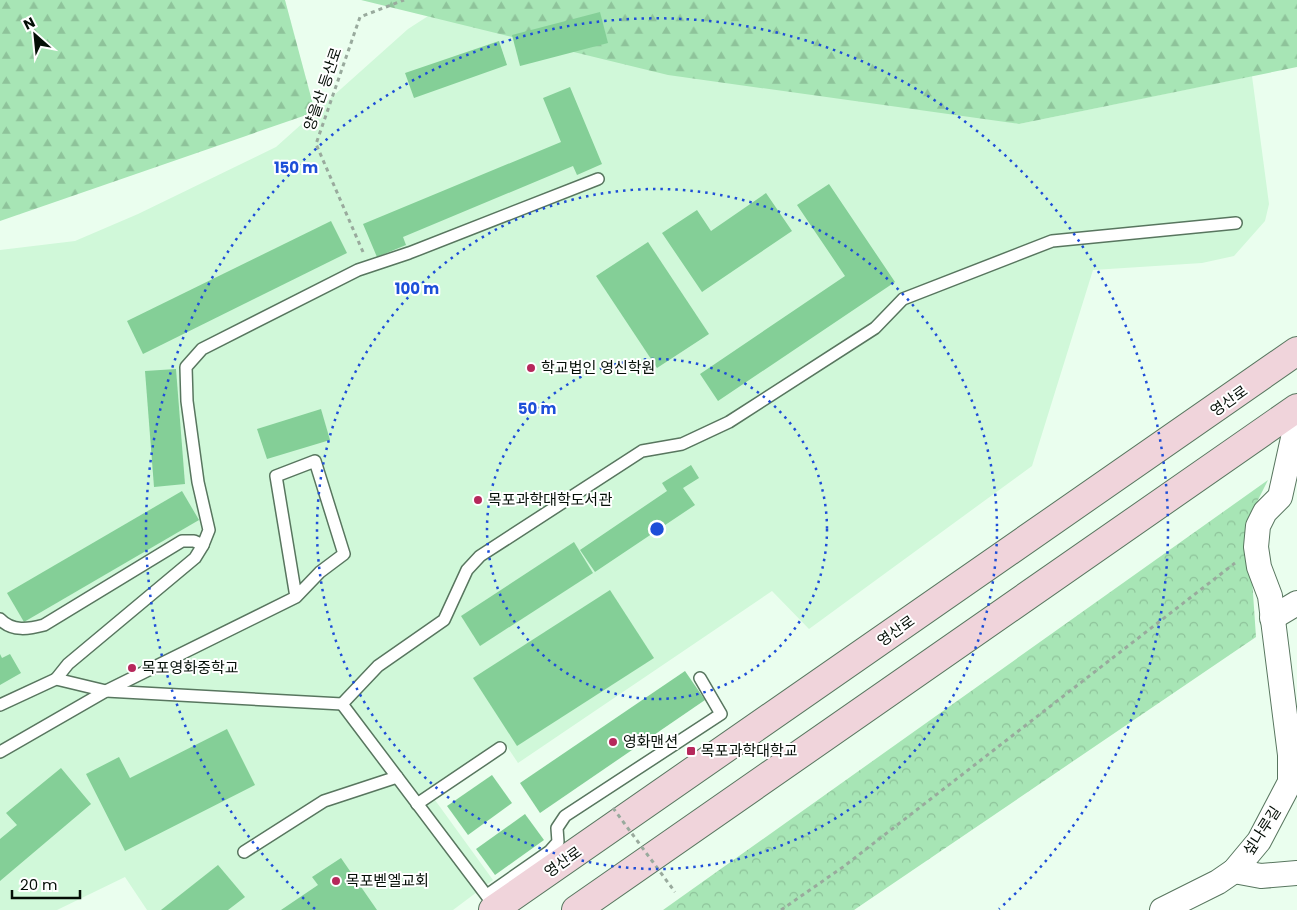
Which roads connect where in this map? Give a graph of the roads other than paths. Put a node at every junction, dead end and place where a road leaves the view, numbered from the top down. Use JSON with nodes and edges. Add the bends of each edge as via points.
{"nodes":[{"id":1,"x":598,"y":179,"type":"dead end"},
{"id":2,"x":1236,"y":223,"type":"dead end"},
{"id":3,"x":1297,"y":352,"type":"edge"},
{"id":4,"x":1297,"y":408,"type":"edge"},
{"id":5,"x":1297,"y":420,"type":"edge"},
{"id":6,"x":203,"y":545,"type":"junction"},
{"id":7,"x":296,"y":597,"type":"junction"},
{"id":8,"x":1297,"y":603,"type":"edge"},
{"id":9,"x":1272,"y":618,"type":"junction"},
{"id":10,"x":0,"y":620,"type":"edge"},
{"id":11,"x":700,"y":678,"type":"dead end"},
{"id":12,"x":56,"y":679,"type":"junction"},
{"id":13,"x":106,"y":691,"type":"junction"},
{"id":14,"x":342,"y":704,"type":"junction"},
{"id":15,"x":0,"y":705,"type":"edge"},
{"id":16,"x":500,"y":748,"type":"dead end"},
{"id":17,"x":0,"y":752,"type":"edge"},
{"id":18,"x":397,"y":777,"type":"junction"},
{"id":19,"x":417,"y":804,"type":"junction"},
{"id":20,"x":244,"y":852,"type":"dead end"},
{"id":21,"x":1234,"y":871,"type":"junction"},
{"id":22,"x":1297,"y":873,"type":"edge"},
{"id":23,"x":494,"y":906,"type":"edge"},
{"id":24,"x":576,"y":910,"type":"edge"},
{"id":25,"x":1162,"y":910,"type":"edge"}],
"edges":[{"from":1,"to":6,"type":"lane","via":[[369,266],[202,349],[186,367],[187,401],[197,473],[209,530]]},
{"from":2,"to":14,"type":"lane","via":[[1052,241],[904,299],[875,328],[729,422],[682,444],[642,451],[480,556],[466,570],[444,620],[378,666]]},
{"from":3,"to":23,"type":"street","name":"영산로"},
{"from":4,"to":24,"type":"street"},
{"from":5,"to":9,"type":"street","name":"섶나루길","via":[[1280,498],[1265,512],[1258,526],[1256,547],[1259,567],[1270,596]]},
{"from":6,"to":10,"type":"lane","via":[[182,541],[44,625],[26,630],[5,625]]},
{"from":6,"to":12,"type":"lane","via":[[195,558],[68,664]]},
{"from":7,"to":7,"type":"lane","via":[[320,572],[344,554],[314,461],[276,476]]},
{"from":7,"to":13,"type":"lane"},
{"from":8,"to":9,"type":"street"},
{"from":9,"to":21,"type":"street","name":"섶나루길","via":[[1290,755],[1290,782],[1259,841]]},
{"from":11,"to":23,"type":"lane","via":[[721,714],[565,816],[557,828],[558,842]]},
{"from":12,"to":13,"type":"lane"},
{"from":12,"to":15,"type":"lane"},
{"from":13,"to":14,"type":"lane"},
{"from":13,"to":17,"type":"lane"},
{"from":14,"to":18,"type":"lane"},
{"from":16,"to":19,"type":"lane"},
{"from":18,"to":19,"type":"lane"},
{"from":18,"to":20,"type":"lane","via":[[324,801]]},
{"from":19,"to":23,"type":"lane"},
{"from":21,"to":22,"type":"street","via":[[1261,876]]},
{"from":21,"to":25,"type":"street","name":"섶나루길"}]}
